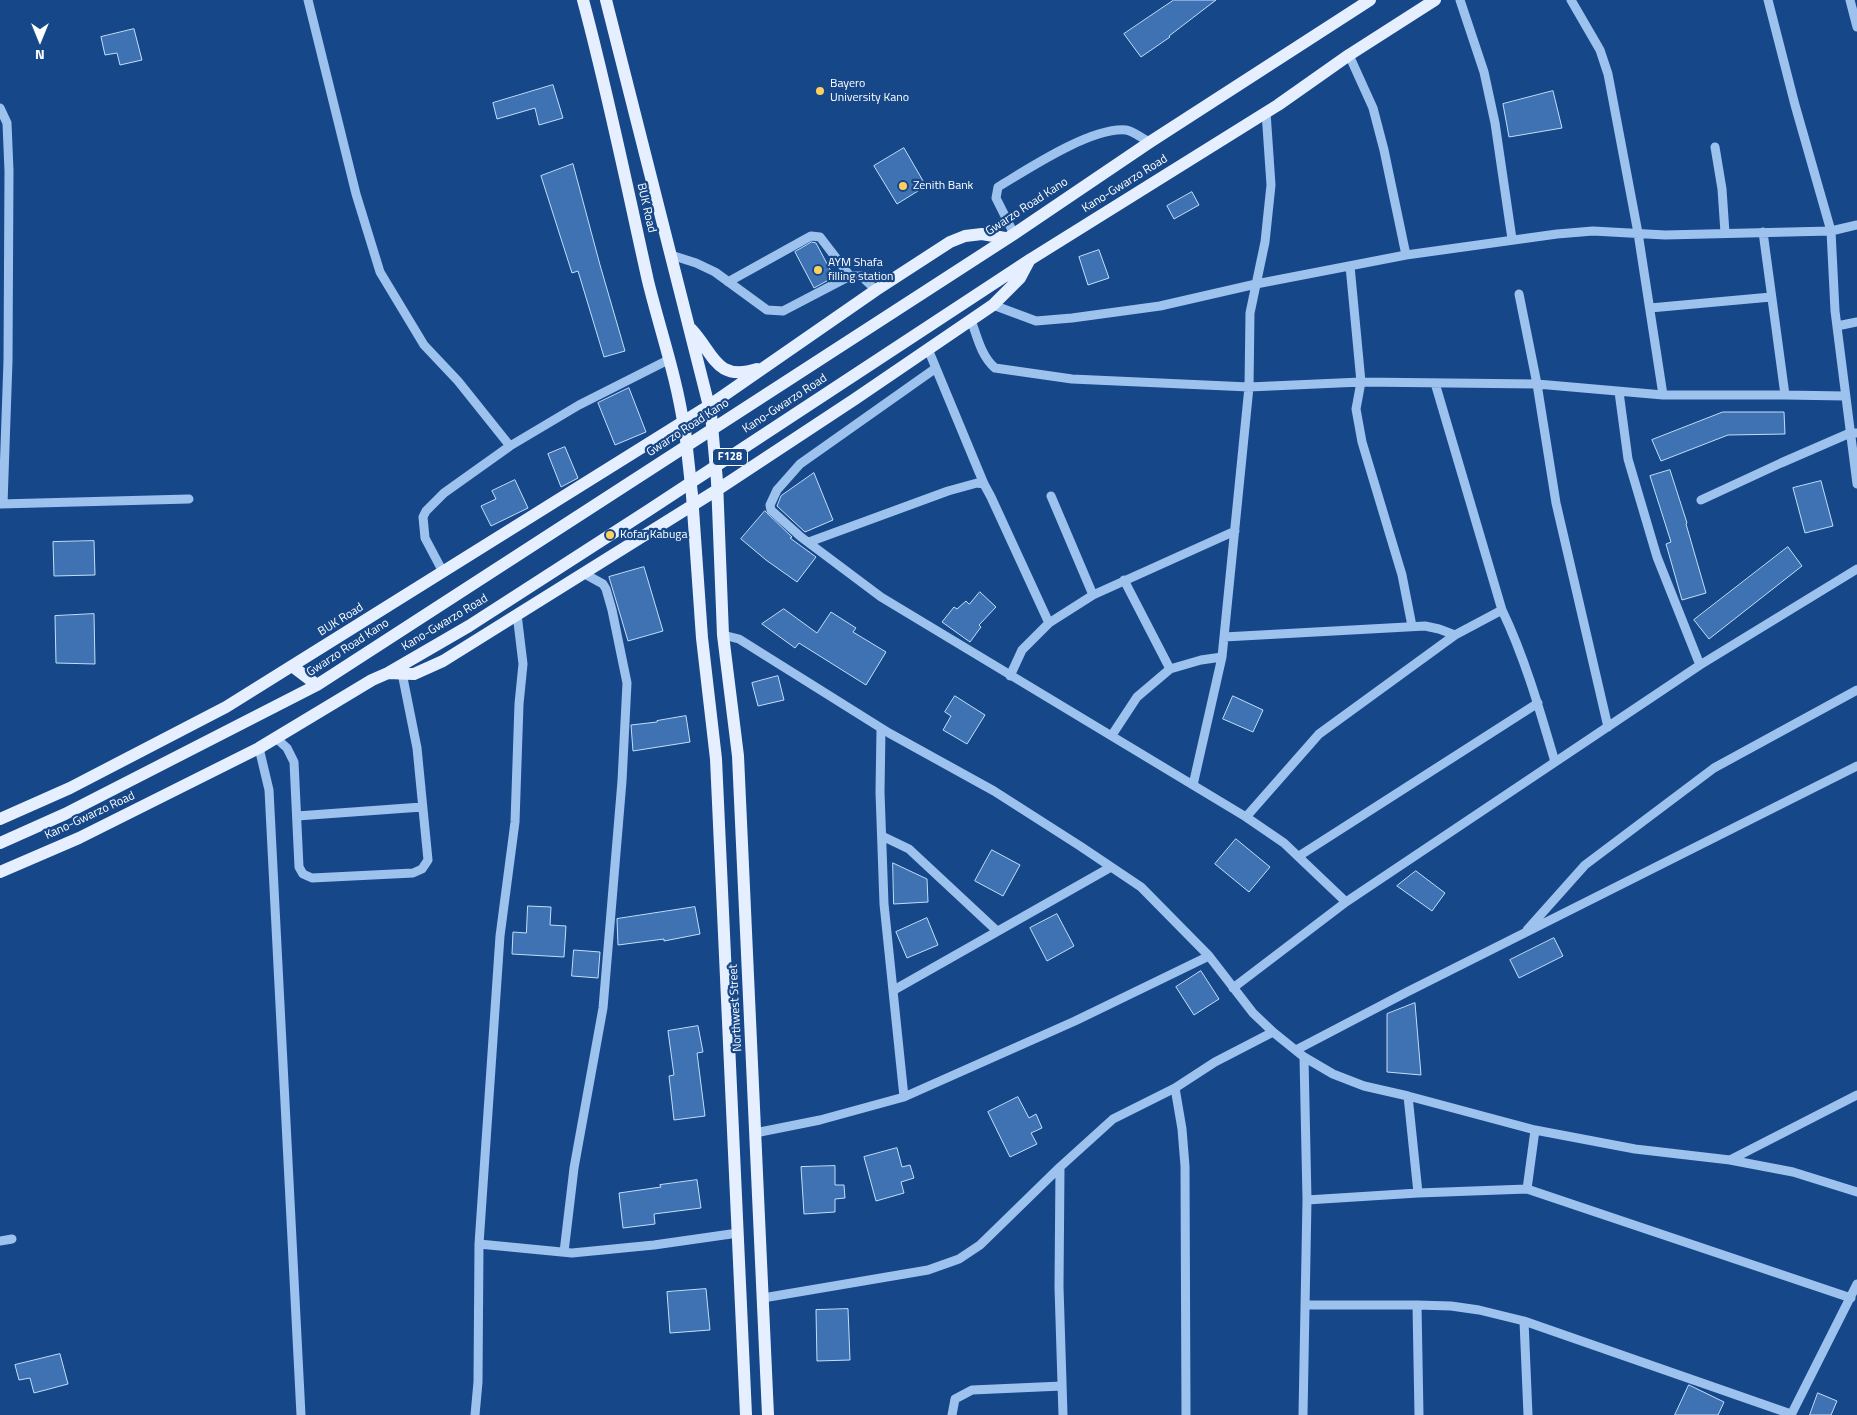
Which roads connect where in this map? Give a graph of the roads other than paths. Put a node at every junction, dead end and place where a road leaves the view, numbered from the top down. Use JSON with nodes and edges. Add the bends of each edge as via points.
{"nodes":[{"id":1,"x":308,"y":0,"type":"edge"},
{"id":2,"x":583,"y":0,"type":"edge"},
{"id":3,"x":606,"y":0,"type":"edge"},
{"id":4,"x":1370,"y":0,"type":"edge"},
{"id":5,"x":1435,"y":0,"type":"edge"},
{"id":6,"x":1460,"y":0,"type":"edge"},
{"id":7,"x":1571,"y":0,"type":"edge"},
{"id":8,"x":1768,"y":0,"type":"edge"},
{"id":9,"x":1850,"y":0,"type":"edge"},
{"id":10,"x":1857,"y":27,"type":"edge"},
{"id":11,"x":1348,"y":55,"type":"junction"},
{"id":12,"x":0,"y":108,"type":"edge"},
{"id":13,"x":1266,"y":112,"type":"junction"},
{"id":14,"x":1150,"y":142,"type":"junction"},
{"id":15,"x":1715,"y":147,"type":"dead end"},
{"id":16,"x":1857,"y":225,"type":"edge"},
{"id":17,"x":1831,"y":231,"type":"junction"},
{"id":18,"x":1763,"y":232,"type":"junction"},
{"id":19,"x":1638,"y":233,"type":"junction"},
{"id":20,"x":1725,"y":233,"type":"junction"},
{"id":21,"x":1010,"y":236,"type":"junction"},
{"id":22,"x":1512,"y":239,"type":"junction"},
{"id":23,"x":671,"y":255,"type":"junction"},
{"id":24,"x":1406,"y":255,"type":"junction"},
{"id":25,"x":1031,"y":259,"type":"junction"},
{"id":26,"x":1350,"y":266,"type":"junction"},
{"id":27,"x":850,"y":276,"type":"junction"},
{"id":28,"x":728,"y":282,"type":"junction"},
{"id":29,"x":1256,"y":284,"type":"junction"},
{"id":30,"x":876,"y":290,"type":"junction"},
{"id":31,"x":1519,"y":294,"type":"dead end"},
{"id":32,"x":1771,"y":296,"type":"junction"},
{"id":33,"x":993,"y":305,"type":"junction"},
{"id":34,"x":1650,"y":308,"type":"junction"},
{"id":35,"x":971,"y":320,"type":"junction"},
{"id":36,"x":1857,"y":322,"type":"edge"},
{"id":37,"x":1837,"y":326,"type":"junction"},
{"id":38,"x":689,"y":327,"type":"junction"},
{"id":39,"x":928,"y":349,"type":"junction"},
{"id":40,"x":670,"y":359,"type":"junction"},
{"id":41,"x":764,"y":366,"type":"junction"},
{"id":42,"x":936,"y":368,"type":"junction"},
{"id":43,"x":1361,"y":382,"type":"junction"},
{"id":44,"x":1435,"y":383,"type":"junction"},
{"id":45,"x":1537,"y":384,"type":"junction"},
{"id":46,"x":1249,"y":387,"type":"junction"},
{"id":47,"x":1619,"y":392,"type":"junction"},
{"id":48,"x":1785,"y":394,"type":"junction"},
{"id":49,"x":1663,"y":395,"type":"junction"},
{"id":50,"x":1845,"y":396,"type":"junction"},
{"id":51,"x":710,"y":410,"type":"junction"},
{"id":52,"x":684,"y":426,"type":"junction"},
{"id":53,"x":1854,"y":433,"type":"edge"},
{"id":54,"x":510,"y":446,"type":"junction"},
{"id":55,"x":984,"y":484,"type":"junction"},
{"id":56,"x":1857,"y":484,"type":"edge"},
{"id":57,"x":717,"y":486,"type":"junction"},
{"id":58,"x":1051,"y":496,"type":"dead end"},
{"id":59,"x":189,"y":499,"type":"dead end"},
{"id":60,"x":693,"y":499,"type":"junction"},
{"id":61,"x":1701,"y":500,"type":"dead end"},
{"id":62,"x":2,"y":504,"type":"edge"},
{"id":63,"x":1235,"y":531,"type":"junction"},
{"id":64,"x":809,"y":542,"type":"junction"},
{"id":65,"x":1857,"y":569,"type":"edge"},
{"id":66,"x":443,"y":572,"type":"junction"},
{"id":67,"x":583,"y":573,"type":"junction"},
{"id":68,"x":1124,"y":580,"type":"junction"},
{"id":69,"x":1093,"y":595,"type":"junction"},
{"id":70,"x":1502,"y":610,"type":"junction"},
{"id":71,"x":517,"y":614,"type":"junction"},
{"id":72,"x":1049,"y":623,"type":"junction"},
{"id":73,"x":1412,"y":626,"type":"junction"},
{"id":74,"x":723,"y":635,"type":"junction"},
{"id":75,"x":1455,"y":636,"type":"junction"},
{"id":76,"x":1224,"y":637,"type":"junction"},
{"id":77,"x":1222,"y":657,"type":"junction"},
{"id":78,"x":1700,"y":665,"type":"junction"},
{"id":79,"x":292,"y":666,"type":"junction"},
{"id":80,"x":401,"y":669,"type":"junction"},
{"id":81,"x":1170,"y":669,"type":"junction"},
{"id":82,"x":1010,"y":676,"type":"junction"},
{"id":83,"x":317,"y":686,"type":"junction"},
{"id":84,"x":1857,"y":690,"type":"edge"},
{"id":85,"x":1538,"y":703,"type":"junction"},
{"id":86,"x":1608,"y":727,"type":"junction"},
{"id":87,"x":881,"y":729,"type":"junction"},
{"id":88,"x":1112,"y":735,"type":"junction"},
{"id":89,"x":276,"y":738,"type":"junction"},
{"id":90,"x":259,"y":748,"type":"junction"},
{"id":91,"x":1555,"y":762,"type":"junction"},
{"id":92,"x":1857,"y":766,"type":"edge"},
{"id":93,"x":1193,"y":785,"type":"junction"},
{"id":94,"x":422,"y":806,"type":"junction"},
{"id":95,"x":296,"y":816,"type":"junction"},
{"id":96,"x":1246,"y":817,"type":"junction"},
{"id":97,"x":0,"y":818,"type":"edge"},
{"id":98,"x":882,"y":836,"type":"junction"},
{"id":99,"x":0,"y":843,"type":"edge"},
{"id":100,"x":1299,"y":856,"type":"junction"},
{"id":101,"x":1111,"y":867,"type":"junction"},
{"id":102,"x":0,"y":872,"type":"edge"},
{"id":103,"x":1346,"y":902,"type":"junction"},
{"id":104,"x":997,"y":931,"type":"junction"},
{"id":105,"x":1523,"y":934,"type":"junction"},
{"id":106,"x":1209,"y":956,"type":"junction"},
{"id":107,"x":1233,"y":988,"type":"junction"},
{"id":108,"x":894,"y":990,"type":"junction"},
{"id":109,"x":1273,"y":1032,"type":"junction"},
{"id":110,"x":1296,"y":1050,"type":"junction"},
{"id":111,"x":1304,"y":1057,"type":"junction"},
{"id":112,"x":1175,"y":1088,"type":"junction"},
{"id":113,"x":1857,"y":1095,"type":"edge"},
{"id":114,"x":1408,"y":1096,"type":"junction"},
{"id":115,"x":904,"y":1097,"type":"junction"},
{"id":116,"x":1535,"y":1130,"type":"junction"},
{"id":117,"x":755,"y":1133,"type":"junction"},
{"id":118,"x":1730,"y":1160,"type":"junction"},
{"id":119,"x":1060,"y":1167,"type":"junction"},
{"id":120,"x":1527,"y":1189,"type":"junction"},
{"id":121,"x":1857,"y":1192,"type":"edge"},
{"id":122,"x":1418,"y":1193,"type":"junction"},
{"id":123,"x":1307,"y":1200,"type":"junction"},
{"id":124,"x":738,"y":1232,"type":"junction"},
{"id":125,"x":12,"y":1239,"type":"dead end"},
{"id":126,"x":0,"y":1241,"type":"edge"},
{"id":127,"x":479,"y":1244,"type":"junction"},
{"id":128,"x":564,"y":1252,"type":"junction"},
{"id":129,"x":1857,"y":1284,"type":"edge"},
{"id":130,"x":763,"y":1298,"type":"junction"},
{"id":131,"x":1851,"y":1298,"type":"junction"},
{"id":132,"x":1305,"y":1305,"type":"junction"},
{"id":133,"x":1417,"y":1305,"type":"junction"},
{"id":134,"x":1524,"y":1320,"type":"junction"},
{"id":135,"x":1062,"y":1386,"type":"junction"},
{"id":136,"x":1791,"y":1414,"type":"edge"},
{"id":137,"x":301,"y":1415,"type":"edge"},
{"id":138,"x":475,"y":1415,"type":"edge"},
{"id":139,"x":746,"y":1415,"type":"edge"},
{"id":140,"x":768,"y":1415,"type":"edge"},
{"id":141,"x":952,"y":1415,"type":"edge"},
{"id":142,"x":1063,"y":1415,"type":"edge"},
{"id":143,"x":1186,"y":1415,"type":"edge"},
{"id":144,"x":1303,"y":1415,"type":"edge"},
{"id":145,"x":1420,"y":1415,"type":"edge"},
{"id":146,"x":1528,"y":1415,"type":"edge"}],
"edges":[{"from":1,"to":54,"type":"street","via":[[356,194],[380,272],[424,344]]},
{"from":2,"to":40,"type":"main road","name":"BUK Road","via":[[649,284]]},
{"from":3,"to":23,"type":"main road","name":"BUK Road"},
{"from":4,"to":14,"type":"main road","name":"Gwarzo Road Kano","number":"F128"},
{"from":5,"to":11,"type":"main road","name":"Kano-Gwarzo Road","number":"F128"},
{"from":6,"to":22,"type":"street","via":[[1484,72]]},
{"from":7,"to":19,"type":"street","via":[[1600,50],[1608,74]]},
{"from":8,"to":17,"type":"street","via":[[1794,105]]},
{"from":9,"to":10,"type":"street"},
{"from":11,"to":13,"type":"main road","name":"Kano-Gwarzo Road","number":"F128"},
{"from":11,"to":24,"type":"street","via":[[1373,108]]},
{"from":12,"to":62,"type":"street","via":[[7,124],[9,171],[8,362]]},
{"from":13,"to":25,"type":"main road","name":"Kano-Gwarzo Road","number":"F128"},
{"from":13,"to":29,"type":"street","via":[[1271,185],[1265,242]]},
{"from":14,"to":21,"type":"main road","name":"Gwarzo Road Kano","number":"F128"},
{"from":14,"to":21,"type":"street","via":[[1127,130],[1106,132],[1059,151],[998,187],[996,198]]},
{"from":15,"to":20,"type":"street"},
{"from":16,"to":17,"type":"street"},
{"from":17,"to":18,"type":"street"},
{"from":17,"to":37,"type":"street"},
{"from":18,"to":20,"type":"street"},
{"from":18,"to":32,"type":"street"},
{"from":19,"to":20,"type":"street"},
{"from":19,"to":22,"type":"street","via":[[1593,231]]},
{"from":19,"to":34,"type":"street"},
{"from":21,"to":30,"type":"main road","name":"BUK Road","via":[[982,234],[950,242]]},
{"from":21,"to":83,"type":"main road","name":"Gwarzo Road Kano","number":"F128"},
{"from":22,"to":24,"type":"street"},
{"from":23,"to":28,"type":"street","via":[[696,263]]},
{"from":23,"to":38,"type":"main road","name":"BUK Road"},
{"from":24,"to":26,"type":"street"},
{"from":25,"to":33,"type":"main road","via":[[1020,278]]},
{"from":25,"to":80,"type":"main road","name":"Kano-Gwarzo Road","number":"F128"},
{"from":26,"to":29,"type":"street"},
{"from":26,"to":43,"type":"street"},
{"from":27,"to":28,"type":"street","via":[[783,311],[767,310]]},
{"from":27,"to":28,"type":"street","via":[[820,237],[815,235]]},
{"from":27,"to":30,"type":"street","via":[[861,276]]},
{"from":29,"to":33,"type":"street","via":[[1160,306],[1060,320],[1036,321]]},
{"from":29,"to":46,"type":"street","via":[[1250,313]]},
{"from":30,"to":41,"type":"main road","name":"BUK Road"},
{"from":31,"to":45,"type":"street"},
{"from":32,"to":34,"type":"street"},
{"from":32,"to":48,"type":"street"},
{"from":33,"to":35,"type":"main road"},
{"from":34,"to":49,"type":"street"},
{"from":35,"to":39,"type":"main road"},
{"from":35,"to":46,"type":"street","via":[[982,352],[995,368],[1072,379]]},
{"from":36,"to":37,"type":"street"},
{"from":37,"to":50,"type":"street"},
{"from":38,"to":41,"type":"main road","via":[[718,366],[731,373],[748,372]]},
{"from":38,"to":51,"type":"main road","name":"BUK Road"},
{"from":39,"to":42,"type":"street"},
{"from":39,"to":57,"type":"main road"},
{"from":40,"to":52,"type":"main road","name":"BUK Road"},
{"from":40,"to":54,"type":"street","via":[[579,405]]},
{"from":41,"to":51,"type":"main road","name":"BUK Road"},
{"from":42,"to":55,"type":"street"},
{"from":42,"to":64,"type":"street","via":[[800,464],[777,490],[771,510]]},
{"from":43,"to":44,"type":"street"},
{"from":43,"to":46,"type":"street"},
{"from":43,"to":73,"type":"street","via":[[1356,409],[1362,442],[1402,574]]},
{"from":44,"to":45,"type":"street"},
{"from":44,"to":70,"type":"street"},
{"from":45,"to":47,"type":"street"},
{"from":45,"to":86,"type":"street","via":[[1556,503]]},
{"from":46,"to":63,"type":"street"},
{"from":47,"to":49,"type":"street"},
{"from":47,"to":78,"type":"street","via":[[1628,459],[1657,557]]},
{"from":48,"to":49,"type":"street"},
{"from":48,"to":50,"type":"street"},
{"from":50,"to":53,"type":"street"},
{"from":51,"to":52,"type":"main road","name":"BUK Road"},
{"from":51,"to":57,"type":"main road","name":"Northwest Street","bridge":true},
{"from":52,"to":60,"type":"main road","name":"Northwest Street","bridge":true},
{"from":52,"to":66,"type":"main road","name":"BUK Road"},
{"from":53,"to":56,"type":"street"},
{"from":53,"to":61,"type":"street"},
{"from":54,"to":66,"type":"street","via":[[444,493],[426,511],[423,517],[425,538]]},
{"from":55,"to":64,"type":"street","via":[[948,491]]},
{"from":55,"to":72,"type":"street"},
{"from":57,"to":60,"type":"main road"},
{"from":57,"to":74,"type":"main road","name":"Northwest Street"},
{"from":58,"to":69,"type":"street"},
{"from":59,"to":62,"type":"street"},
{"from":60,"to":67,"type":"main road"},
{"from":60,"to":124,"type":"main road","name":"Northwest Street","via":[[702,638],[716,759]]},
{"from":63,"to":68,"type":"street"},
{"from":63,"to":76,"type":"street"},
{"from":64,"to":82,"type":"street","via":[[881,597]]},
{"from":65,"to":78,"type":"street"},
{"from":66,"to":79,"type":"main road","name":"BUK Road"},
{"from":67,"to":71,"type":"main road"},
{"from":67,"to":128,"type":"street","via":[[603,584],[606,590],[627,683],[603,1008],[574,1168]]},
{"from":68,"to":69,"type":"street"},
{"from":68,"to":81,"type":"street"},
{"from":69,"to":72,"type":"street"},
{"from":70,"to":75,"type":"street"},
{"from":70,"to":85,"type":"street"},
{"from":71,"to":80,"type":"main road","via":[[442,661],[414,674]]},
{"from":71,"to":127,"type":"street","via":[[523,664],[515,822],[500,936]]},
{"from":72,"to":82,"type":"street","via":[[1022,650]]},
{"from":73,"to":75,"type":"street","via":[[1439,628]]},
{"from":73,"to":76,"type":"street"},
{"from":74,"to":87,"type":"street","via":[[739,640]]},
{"from":74,"to":117,"type":"main road","name":"Northwest Street","via":[[738,756]]},
{"from":75,"to":96,"type":"street","via":[[1319,734]]},
{"from":76,"to":77,"type":"street"},
{"from":77,"to":81,"type":"street"},
{"from":77,"to":93,"type":"street"},
{"from":78,"to":86,"type":"street"},
{"from":79,"to":83,"type":"main road"},
{"from":79,"to":97,"type":"main road","name":"BUK Road","via":[[226,707],[70,788]]},
{"from":80,"to":89,"type":"main road","name":"Kano-Gwarzo Road","number":"F128","via":[[372,680]]},
{"from":80,"to":94,"type":"street","via":[[416,748]]},
{"from":81,"to":88,"type":"street","via":[[1137,697]]},
{"from":82,"to":88,"type":"street"},
{"from":83,"to":99,"type":"main road","name":"Gwarzo Road Kano","number":"F128","via":[[65,814]]},
{"from":84,"to":105,"type":"street","via":[[1714,768],[1585,865]]},
{"from":85,"to":91,"type":"street"},
{"from":85,"to":100,"type":"street"},
{"from":86,"to":91,"type":"street"},
{"from":87,"to":98,"type":"street"},
{"from":87,"to":101,"type":"street","via":[[994,791]]},
{"from":88,"to":93,"type":"street"},
{"from":89,"to":90,"type":"main road","name":"Kano-Gwarzo Road","number":"F128"},
{"from":89,"to":95,"type":"street","via":[[287,748],[294,762]]},
{"from":90,"to":102,"type":"main road","name":"Kano-Gwarzo Road","number":"F128","via":[[79,838]]},
{"from":90,"to":137,"type":"street","via":[[269,790]]},
{"from":91,"to":103,"type":"street"},
{"from":92,"to":105,"type":"street"},
{"from":93,"to":96,"type":"street"},
{"from":94,"to":95,"type":"street"},
{"from":94,"to":95,"type":"street","via":[[428,860],[413,874],[312,878],[303,874],[299,867]]},
{"from":96,"to":100,"type":"street"},
{"from":98,"to":104,"type":"street","via":[[909,849]]},
{"from":98,"to":108,"type":"street","via":[[884,904]]},
{"from":100,"to":103,"type":"street"},
{"from":101,"to":104,"type":"street"},
{"from":101,"to":106,"type":"street","via":[[1141,887]]},
{"from":103,"to":107,"type":"street"},
{"from":104,"to":108,"type":"street"},
{"from":105,"to":110,"type":"street"},
{"from":106,"to":107,"type":"street"},
{"from":106,"to":115,"type":"street","via":[[1075,1021]]},
{"from":107,"to":109,"type":"street"},
{"from":108,"to":115,"type":"street"},
{"from":109,"to":110,"type":"street"},
{"from":109,"to":112,"type":"street"},
{"from":110,"to":111,"type":"street"},
{"from":111,"to":114,"type":"street","via":[[1348,1081]]},
{"from":111,"to":123,"type":"street"},
{"from":112,"to":119,"type":"street","via":[[1113,1119]]},
{"from":112,"to":143,"type":"street","via":[[1185,1166]]},
{"from":113,"to":118,"type":"street"},
{"from":114,"to":116,"type":"street"},
{"from":114,"to":122,"type":"street"},
{"from":115,"to":117,"type":"street","via":[[820,1120]]},
{"from":116,"to":118,"type":"street","via":[[1635,1149]]},
{"from":116,"to":120,"type":"street"},
{"from":117,"to":130,"type":"main road","name":"Northwest Street"},
{"from":118,"to":121,"type":"street","via":[[1793,1172]]},
{"from":119,"to":130,"type":"street","via":[[980,1245],[959,1259],[928,1270]]},
{"from":119,"to":135,"type":"street"},
{"from":120,"to":122,"type":"street"},
{"from":120,"to":131,"type":"street"},
{"from":122,"to":123,"type":"street"},
{"from":123,"to":132,"type":"street"},
{"from":124,"to":128,"type":"street","via":[[654,1246]]},
{"from":124,"to":139,"type":"main road","name":"Northwest Street"},
{"from":125,"to":126,"type":"street"},
{"from":127,"to":128,"type":"street"},
{"from":127,"to":138,"type":"street"},
{"from":129,"to":131,"type":"street"},
{"from":130,"to":140,"type":"main road","name":"Northwest Street"},
{"from":131,"to":136,"type":"street"},
{"from":132,"to":133,"type":"street"},
{"from":132,"to":144,"type":"street"},
{"from":133,"to":134,"type":"street","via":[[1479,1310]]},
{"from":133,"to":145,"type":"street"},
{"from":134,"to":136,"type":"street"},
{"from":134,"to":146,"type":"street"},
{"from":135,"to":141,"type":"street","via":[[972,1390],[955,1399]]},
{"from":135,"to":142,"type":"street"}]}
